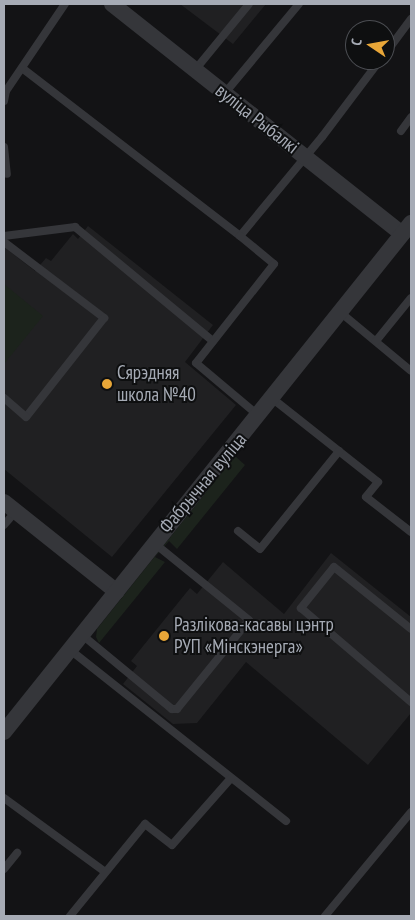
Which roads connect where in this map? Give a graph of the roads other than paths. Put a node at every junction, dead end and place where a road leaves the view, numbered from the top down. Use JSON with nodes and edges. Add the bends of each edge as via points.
{"nodes":[{"id":1,"x":65,"y":4,"type":"edge"},
{"id":2,"x":112,"y":4,"type":"edge"},
{"id":3,"x":248,"y":4,"type":"edge"},
{"id":4,"x":299,"y":4,"type":"edge"},
{"id":5,"x":411,"y":19,"type":"edge"},
{"id":6,"x":395,"y":41,"type":"edge"},
{"id":7,"x":22,"y":68,"type":"junction"},
{"id":8,"x":195,"y":70,"type":"junction"},
{"id":9,"x":372,"y":70,"type":"edge"},
{"id":10,"x":225,"y":93,"type":"junction"},
{"id":11,"x":4,"y":101,"type":"edge"},
{"id":12,"x":411,"y":117,"type":"edge"},
{"id":13,"x":401,"y":130,"type":"dead end"},
{"id":14,"x":4,"y":147,"type":"edge"},
{"id":15,"x":304,"y":157,"type":"junction"},
{"id":16,"x":7,"y":174,"type":"dead end"},
{"id":17,"x":406,"y":229,"type":"edge"},
{"id":18,"x":4,"y":236,"type":"edge"},
{"id":19,"x":240,"y":236,"type":"junction"},
{"id":20,"x":4,"y":242,"type":"edge"},
{"id":21,"x":411,"y":298,"type":"edge"},
{"id":22,"x":340,"y":312,"type":"junction"},
{"id":23,"x":213,"y":341,"type":"junction"},
{"id":24,"x":376,"y":341,"type":"junction"},
{"id":25,"x":411,"y":370,"type":"edge"},
{"id":26,"x":4,"y":398,"type":"edge"},
{"id":27,"x":273,"y":399,"type":"junction"},
{"id":28,"x":259,"y":416,"type":"junction"},
{"id":29,"x":339,"y":451,"type":"junction"},
{"id":30,"x":10,"y":507,"type":"edge"},
{"id":31,"x":4,"y":525,"type":"edge"},
{"id":32,"x":238,"y":531,"type":"dead end"},
{"id":33,"x":411,"y":532,"type":"edge"},
{"id":34,"x":154,"y":543,"type":"junction"},
{"id":35,"x":116,"y":592,"type":"junction"},
{"id":36,"x":411,"y":629,"type":"edge"},
{"id":37,"x":81,"y":634,"type":"junction"},
{"id":38,"x":69,"y":649,"type":"junction"},
{"id":39,"x":411,"y":702,"type":"edge"},
{"id":40,"x":4,"y":732,"type":"edge"},
{"id":41,"x":231,"y":778,"type":"junction"},
{"id":42,"x":4,"y":798,"type":"edge"},
{"id":43,"x":411,"y":812,"type":"edge"},
{"id":44,"x":286,"y":821,"type":"dead end"},
{"id":45,"x":17,"y":853,"type":"dead end"},
{"id":46,"x":4,"y":869,"type":"edge"},
{"id":47,"x":104,"y":872,"type":"junction"},
{"id":48,"x":70,"y":916,"type":"edge"},
{"id":49,"x":325,"y":916,"type":"edge"}],
"edges":[{"from":1,"to":7,"type":"lane"},
{"from":2,"to":8,"type":"street","name":"вуліца Рыбалкі"},
{"from":3,"to":8,"type":"lane"},
{"from":4,"to":10,"type":"lane"},
{"from":5,"to":6,"type":"lane"},
{"from":7,"to":11,"type":"lane","via":[[6,91]]},
{"from":7,"to":19,"type":"lane"},
{"from":8,"to":10,"type":"street","name":"вуліца Рыбалкі"},
{"from":9,"to":15,"type":"lane"},
{"from":10,"to":15,"type":"street","name":"вуліца Рыбалкі"},
{"from":12,"to":13,"type":"lane"},
{"from":14,"to":16,"type":"lane"},
{"from":15,"to":17,"type":"street","name":"вуліца Рыбалкі"},
{"from":15,"to":19,"type":"lane"},
{"from":17,"to":22,"type":"street","name":"Фабрычная вуліца"},
{"from":18,"to":23,"type":"lane","via":[[75,227]]},
{"from":19,"to":23,"type":"lane","via":[[274,264]]},
{"from":20,"to":26,"type":"lane","via":[[104,318],[26,417]]},
{"from":21,"to":24,"type":"lane"},
{"from":22,"to":24,"type":"lane"},
{"from":22,"to":27,"type":"street","name":"Фабрычная вуліца"},
{"from":23,"to":28,"type":"lane","via":[[196,364]]},
{"from":24,"to":25,"type":"lane"},
{"from":27,"to":28,"type":"street","name":"Фабрычная вуліца"},
{"from":27,"to":29,"type":"lane"},
{"from":28,"to":34,"type":"street","name":"Фабрычная вуліца"},
{"from":29,"to":32,"type":"lane","via":[[260,549]]},
{"from":29,"to":33,"type":"lane","via":[[378,482],[366,497]]},
{"from":30,"to":31,"type":"lane"},
{"from":30,"to":35,"type":"street"},
{"from":34,"to":35,"type":"street","name":"Фабрычная вуліца"},
{"from":34,"to":37,"type":"lane","via":[[249,620],[177,709],[172,709]]},
{"from":35,"to":37,"type":"street","name":"Фабрычная вуліца"},
{"from":36,"to":39,"type":"lane","via":[[334,567],[301,608]]},
{"from":37,"to":38,"type":"street","name":"Фабрычная вуліца"},
{"from":38,"to":40,"type":"street","name":"Фабрычная вуліца"},
{"from":38,"to":41,"type":"lane"},
{"from":41,"to":44,"type":"lane"},
{"from":41,"to":47,"type":"lane","via":[[172,845],[145,824]]},
{"from":42,"to":47,"type":"lane"},
{"from":43,"to":49,"type":"lane"},
{"from":45,"to":46,"type":"lane"},
{"from":47,"to":48,"type":"lane"}]}
